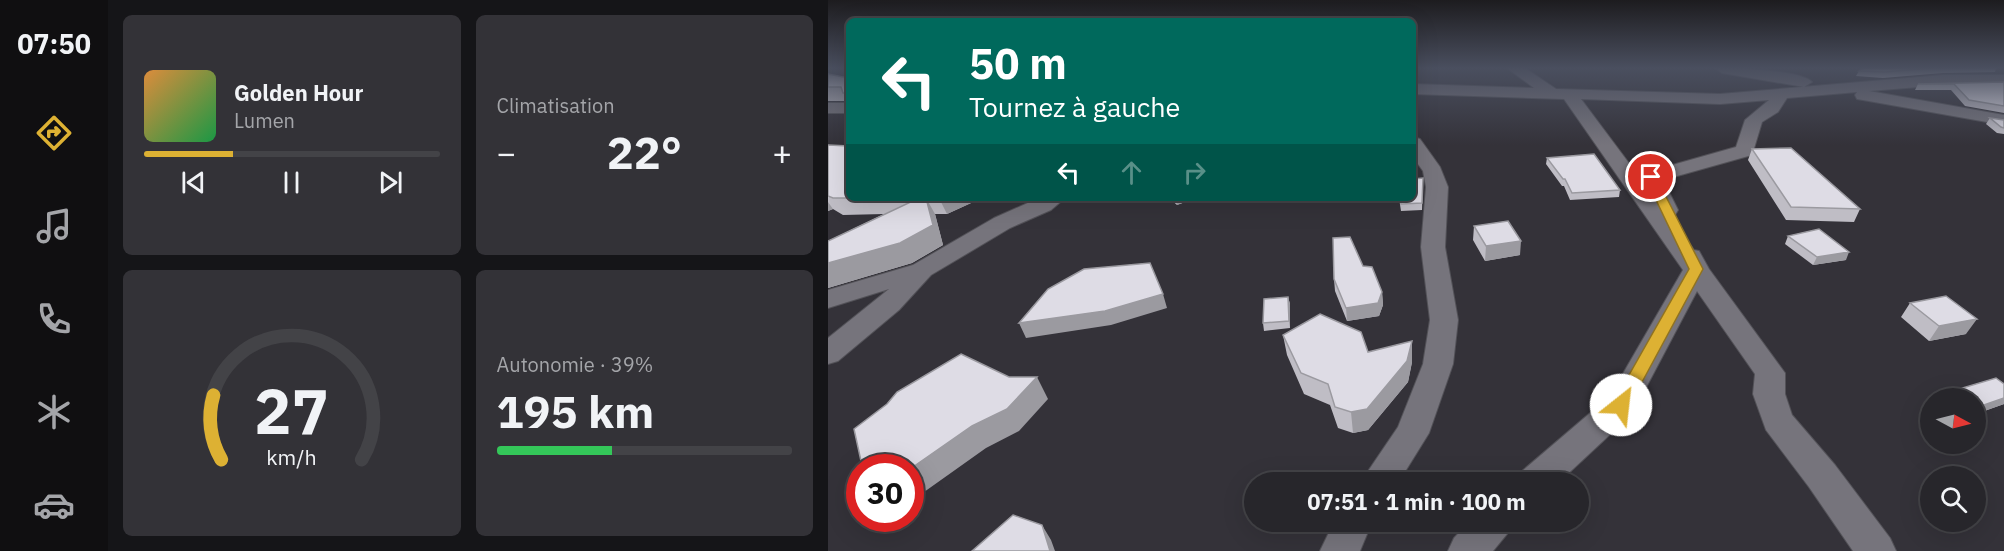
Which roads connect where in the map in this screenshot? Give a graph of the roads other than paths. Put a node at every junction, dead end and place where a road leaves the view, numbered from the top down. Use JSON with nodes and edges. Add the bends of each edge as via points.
{"nodes":[{"id":1,"x":1525,"y":94,"type":"edge"},
{"id":2,"x":1558,"y":94,"type":"edge"},
{"id":3,"x":1768,"y":94,"type":"edge"},
{"id":4,"x":1782,"y":94,"type":"edge"},
{"id":5,"x":1859,"y":94,"type":"edge"},
{"id":6,"x":1569,"y":95,"type":"junction"},
{"id":7,"x":828,"y":108,"type":"edge"},
{"id":8,"x":846,"y":108,"type":"edge"},
{"id":9,"x":2004,"y":120,"type":"edge"},
{"id":10,"x":1416,"y":147,"type":"edge"},
{"id":11,"x":1048,"y":202,"type":"edge"},
{"id":12,"x":1696,"y":269,"type":"junction"},
{"id":13,"x":922,"y":270,"type":"junction"},
{"id":14,"x":828,"y":299,"type":"edge"},
{"id":15,"x":828,"y":354,"type":"edge"},
{"id":16,"x":1386,"y":472,"type":"edge"},
{"id":17,"x":1546,"y":472,"type":"edge"},
{"id":18,"x":1349,"y":532,"type":"edge"},
{"id":19,"x":1485,"y":532,"type":"edge"},
{"id":20,"x":1340,"y":551,"type":"edge"},
{"id":21,"x":1467,"y":551,"type":"edge"},
{"id":22,"x":1876,"y":551,"type":"edge"}],
"edges":[{"from":1,"to":6,"type":"street"},
{"from":2,"to":6,"type":"street"},
{"from":3,"to":6,"type":"street","via":[[1720,99]]},
{"from":4,"to":12,"type":"street","via":[[1772,108],[1755,120],[1745,151],[1651,177]]},
{"from":5,"to":9,"type":"street"},
{"from":6,"to":12,"type":"street"},
{"from":7,"to":8,"type":"street"},
{"from":10,"to":16,"type":"street","via":[[1433,171],[1437,187],[1433,247],[1444,321],[1438,364],[1412,434]]},
{"from":11,"to":13,"type":"street","via":[[1002,223]]},
{"from":12,"to":17,"type":"street","via":[[1621,405]]},
{"from":12,"to":22,"type":"street","via":[[1770,373],[1769,394],[1778,422]]},
{"from":13,"to":14,"type":"street"},
{"from":13,"to":15,"type":"street","via":[[889,304]]},
{"from":18,"to":20,"type":"street"},
{"from":19,"to":21,"type":"street"}]}
